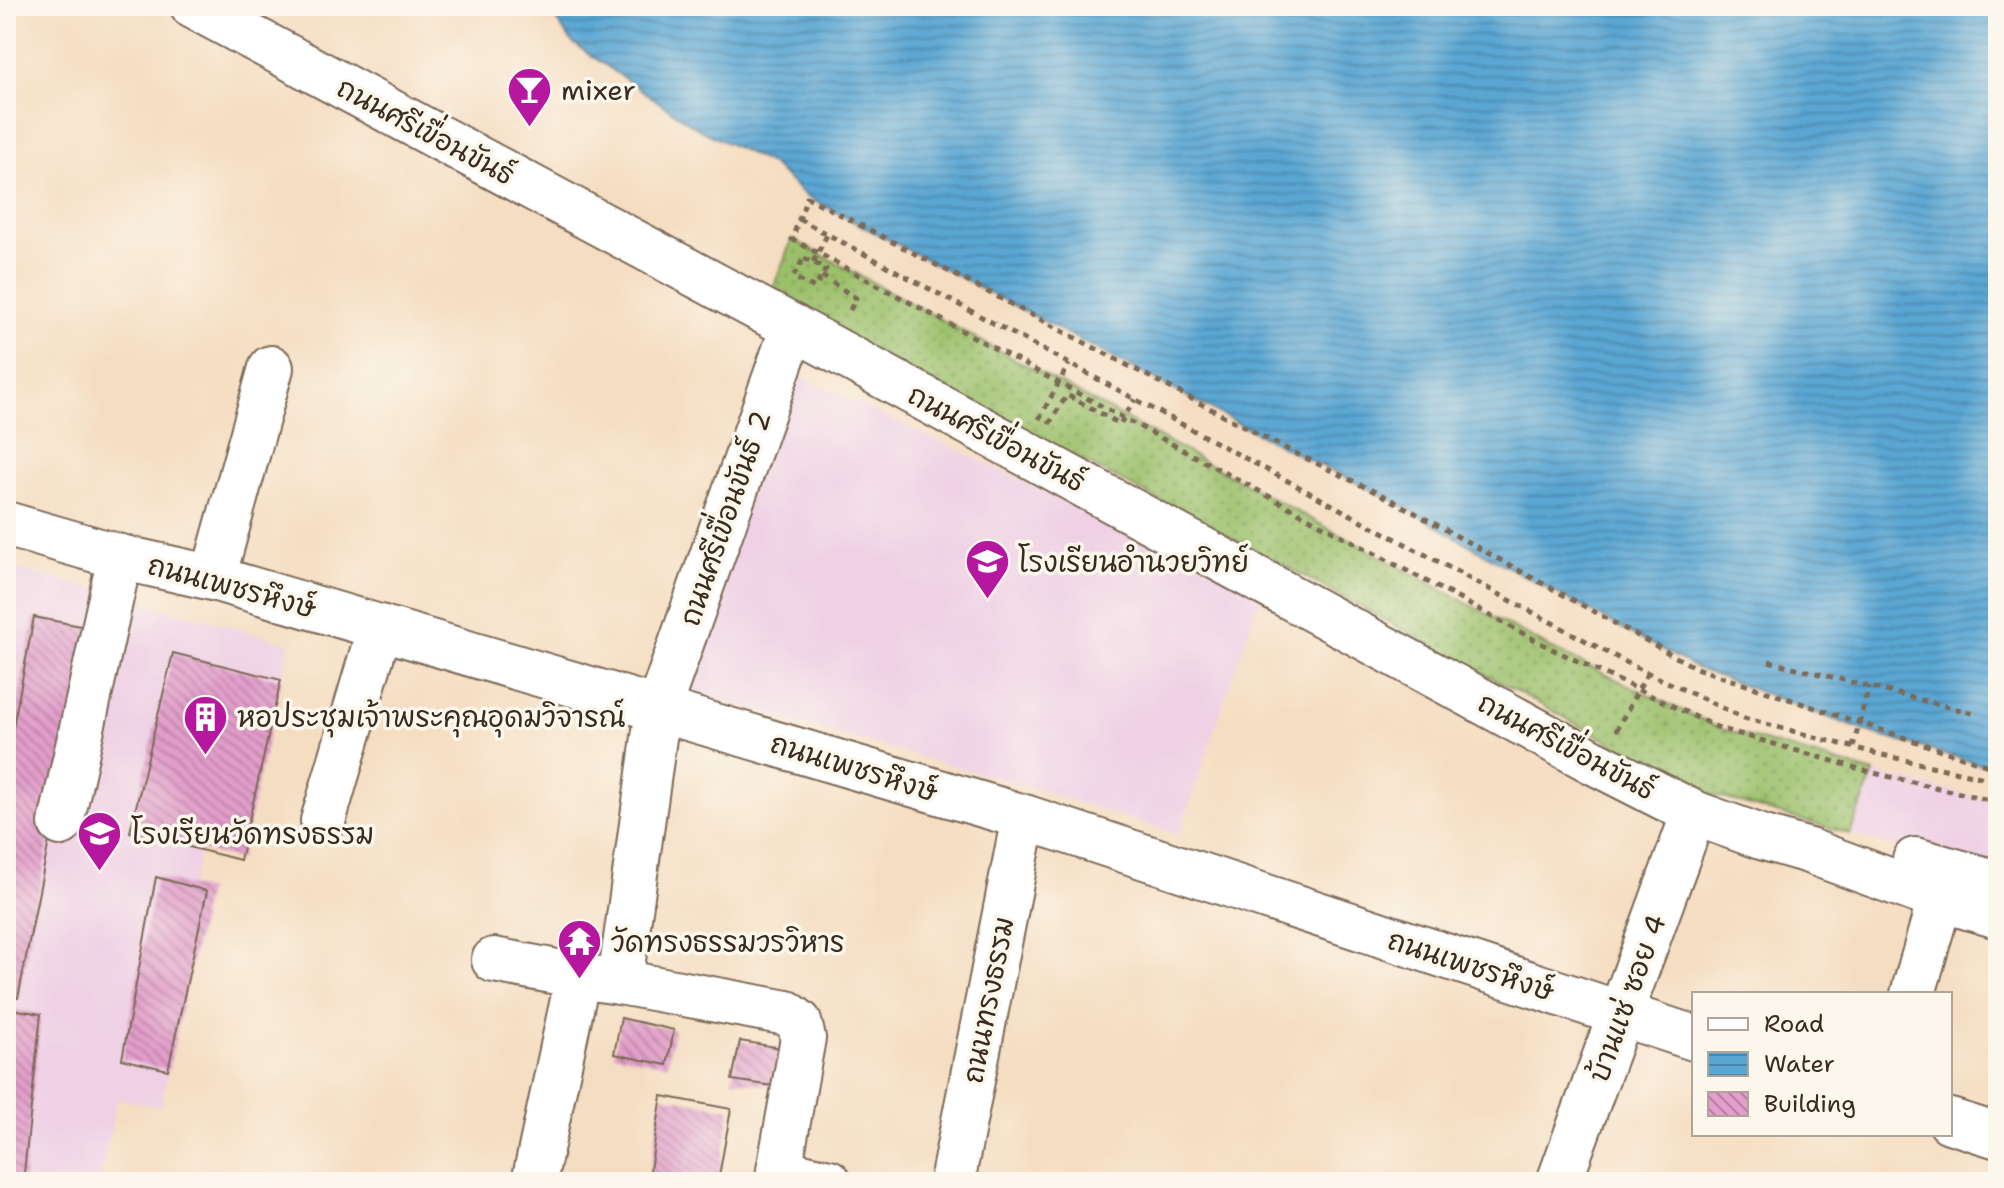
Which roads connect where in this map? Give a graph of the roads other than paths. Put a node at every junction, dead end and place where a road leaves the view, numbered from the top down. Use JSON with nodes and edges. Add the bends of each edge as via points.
{"nodes":[{"id":1,"x":193,"y":6,"type":"edge"},
{"id":2,"x":793,"y":327,"type":"junction"},
{"id":3,"x":271,"y":368,"type":"dead end"},
{"id":4,"x":6,"y":524,"type":"edge"},
{"id":5,"x":120,"y":557,"type":"junction"},
{"id":6,"x":213,"y":578,"type":"junction"},
{"id":7,"x":380,"y":627,"type":"junction"},
{"id":8,"x":658,"y":709,"type":"junction"},
{"id":9,"x":1694,"y":813,"type":"junction"},
{"id":10,"x":1024,"y":817,"type":"junction"},
{"id":11,"x":323,"y":821,"type":"dead end"},
{"id":12,"x":61,"y":823,"type":"dead end"},
{"id":13,"x":1809,"y":851,"type":"junction"},
{"id":14,"x":1998,"y":883,"type":"edge"},
{"id":15,"x":1940,"y":899,"type":"junction"},
{"id":16,"x":1998,"y":916,"type":"edge"},
{"id":17,"x":494,"y":960,"type":"dead end"},
{"id":18,"x":599,"y":979,"type":"junction"},
{"id":19,"x":1914,"y":992,"type":"edge"},
{"id":20,"x":1621,"y":1014,"type":"junction"},
{"id":21,"x":1692,"y":1037,"type":"edge"},
{"id":22,"x":1952,"y":1122,"type":"edge"},
{"id":23,"x":1998,"y":1136,"type":"edge"},
{"id":24,"x":778,"y":1176,"type":"edge"},
{"id":25,"x":534,"y":1182,"type":"edge"},
{"id":26,"x":829,"y":1182,"type":"edge"},
{"id":27,"x":952,"y":1182,"type":"edge"},
{"id":28,"x":1559,"y":1182,"type":"edge"}],
"edges":[{"from":1,"to":2,"type":"street","name":"ถนนศรีเขื่อนขันธ์"},
{"from":2,"to":8,"type":"street","name":"ถนนศรีเขื่อนขันธ์ 2"},
{"from":2,"to":9,"type":"street","name":"ถนนศรีเขื่อนขันธ์"},
{"from":3,"to":6,"type":"street"},
{"from":4,"to":5,"type":"street","name":"ถนนเพชรหึงษ์"},
{"from":5,"to":6,"type":"street","name":"ถนนเพชรหึงษ์"},
{"from":5,"to":12,"type":"street"},
{"from":6,"to":7,"type":"street","name":"ถนนเพชรหึงษ์"},
{"from":7,"to":8,"type":"street","name":"ถนนเพชรหึงษ์"},
{"from":7,"to":11,"type":"street"},
{"from":8,"to":10,"type":"street","name":"ถนนเพชรหึงษ์"},
{"from":8,"to":18,"type":"street","name":"ถนนศรีเขื่อนขันธ์ 2"},
{"from":9,"to":13,"type":"street","name":"ถนนศรีเขื่อนขันธ์"},
{"from":9,"to":20,"type":"street","name":"บ้านแซ่ ซอย 4"},
{"from":10,"to":20,"type":"street","name":"ถนนเพชรหึงษ์"},
{"from":10,"to":27,"type":"street","name":"ถนนทรงธรรม"},
{"from":13,"to":14,"type":"street","name":"ถนนศรีเขื่อนขันธ์","via":[[1896,855]]},
{"from":13,"to":15,"type":"street","name":"ถนนศรีเขื่อนขันธ์"},
{"from":15,"to":16,"type":"street","name":"ถนนศรีเขื่อนขันธ์"},
{"from":15,"to":19,"type":"street"},
{"from":17,"to":18,"type":"street"},
{"from":18,"to":24,"type":"street","via":[[787,1013],[799,1022],[803,1038]]},
{"from":18,"to":25,"type":"street","name":"ถนนศรีเขื่อนขันธ์ 2"},
{"from":20,"to":21,"type":"street","name":"ถนนเพชรหึงษ์"},
{"from":20,"to":28,"type":"street","name":"บ้านแซ่ ซอย 4"},
{"from":22,"to":23,"type":"street"},
{"from":24,"to":26,"type":"street"}]}
